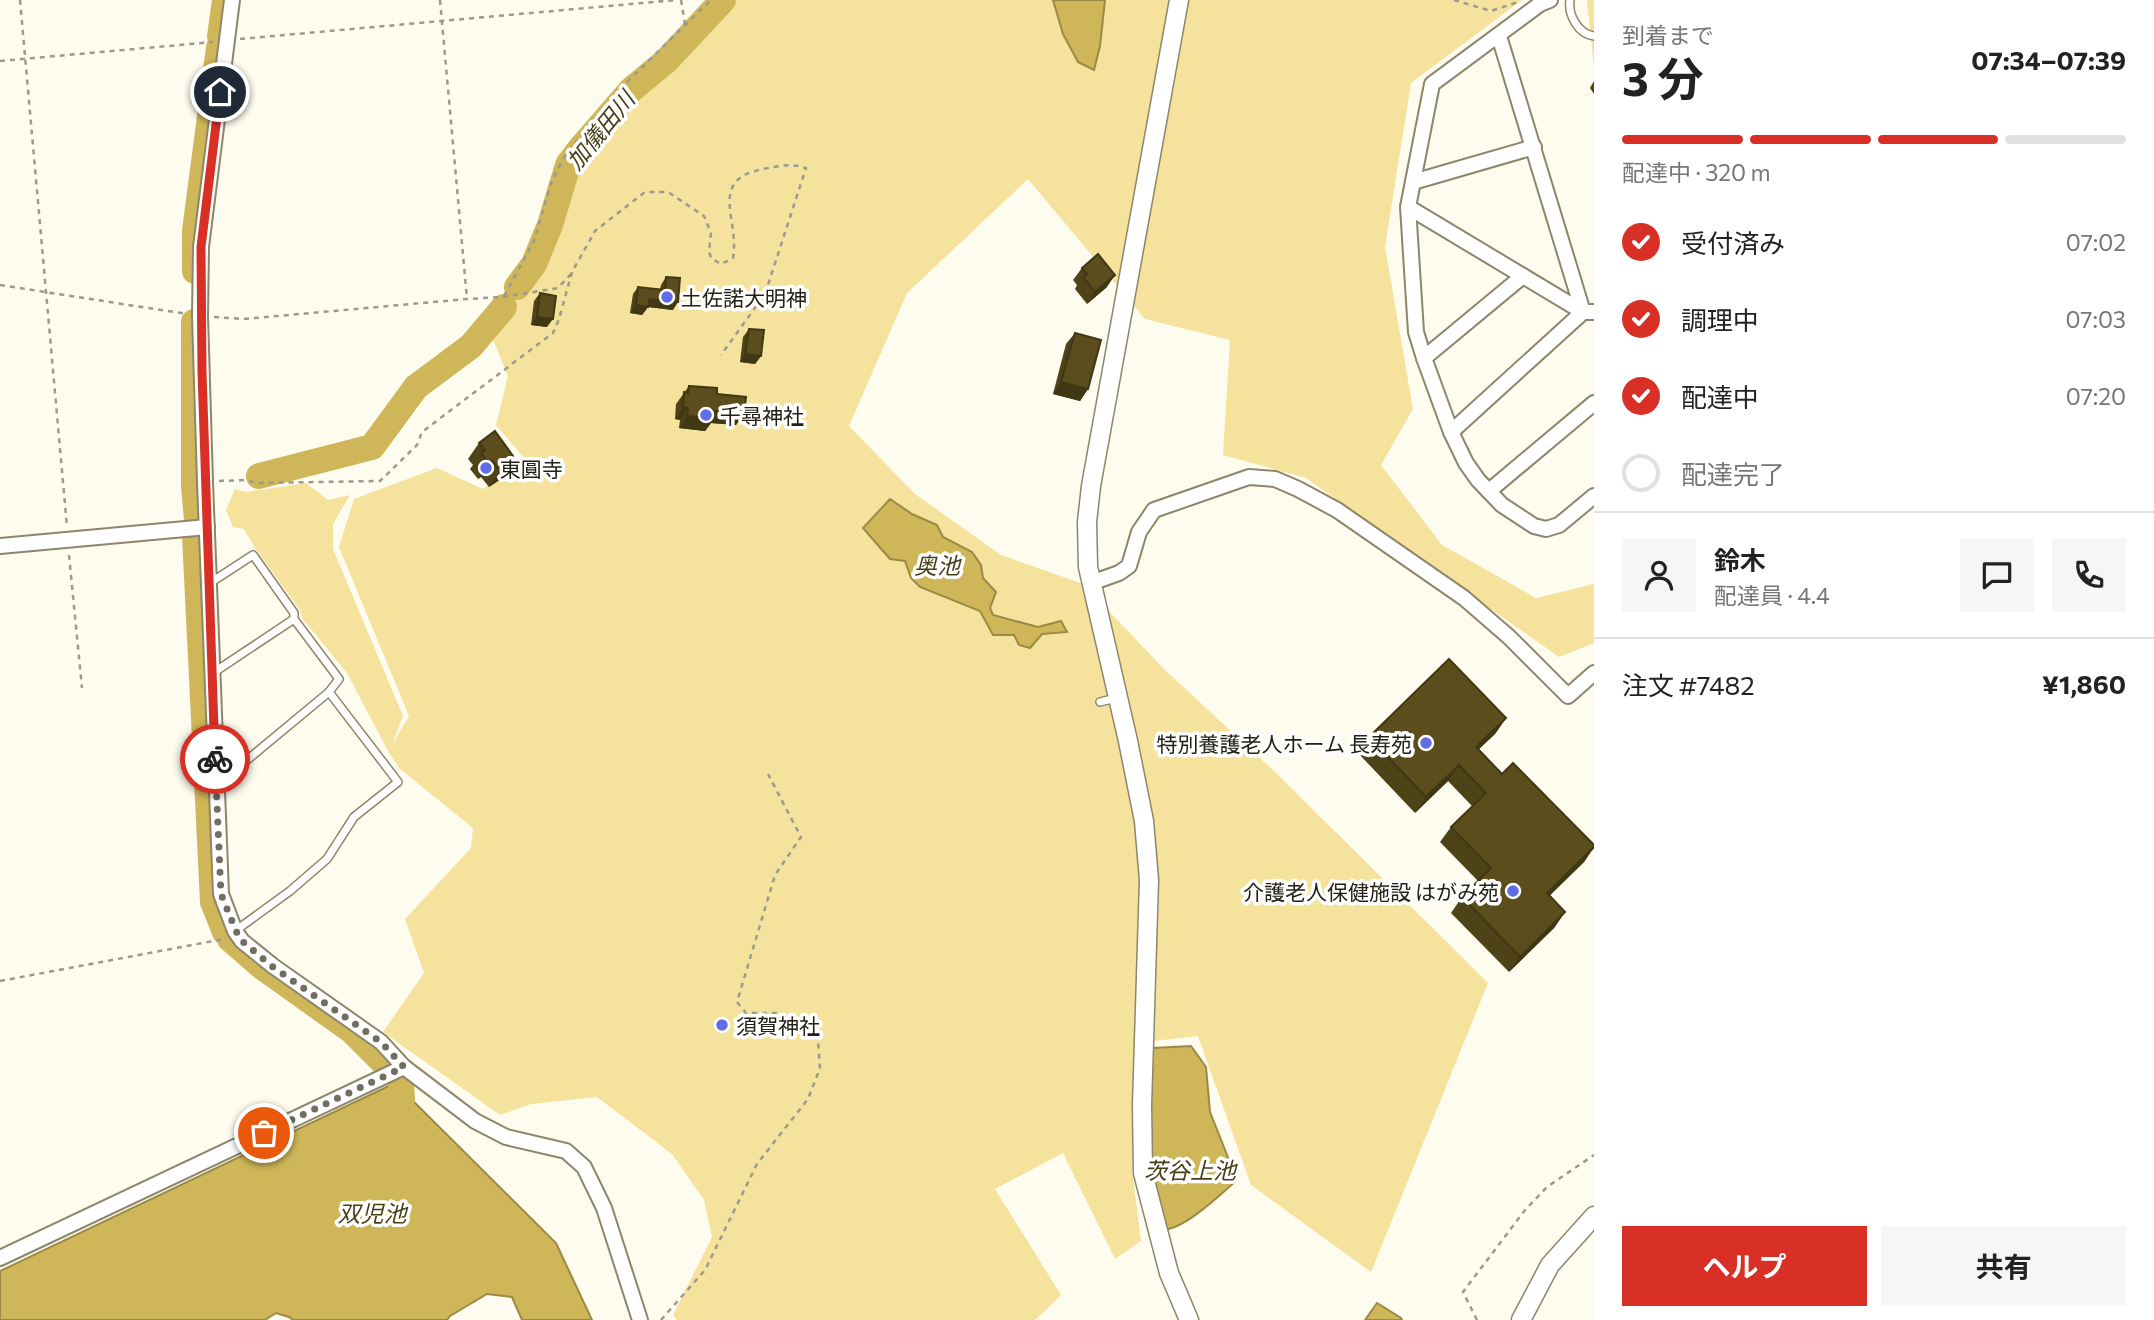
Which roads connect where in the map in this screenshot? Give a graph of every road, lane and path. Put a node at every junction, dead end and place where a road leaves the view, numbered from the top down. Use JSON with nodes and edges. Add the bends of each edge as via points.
{"nodes":[{"id":1,"x":20,"y":0,"type":"edge"},
{"id":2,"x":232,"y":0,"type":"edge"},
{"id":3,"x":440,"y":0,"type":"edge"},
{"id":4,"x":676,"y":0,"type":"edge"},
{"id":5,"x":681,"y":0,"type":"edge"},
{"id":6,"x":711,"y":0,"type":"edge"},
{"id":7,"x":1179,"y":0,"type":"edge"},
{"id":8,"x":1454,"y":0,"type":"edge"},
{"id":9,"x":1524,"y":0,"type":"edge"},
{"id":10,"x":1550,"y":0,"type":"edge"},
{"id":11,"x":1570,"y":0,"type":"edge"},
{"id":12,"x":442,"y":21,"type":"junction"},
{"id":13,"x":685,"y":26,"type":"junction"},
{"id":14,"x":1499,"y":36,"type":"junction"},
{"id":15,"x":1594,"y":36,"type":"edge"},
{"id":16,"x":227,"y":41,"type":"junction"},
{"id":17,"x":24,"y":58,"type":"junction"},
{"id":18,"x":0,"y":61,"type":"edge"},
{"id":19,"x":1534,"y":147,"type":"junction"},
{"id":20,"x":1413,"y":182,"type":"junction"},
{"id":21,"x":1408,"y":207,"type":"junction"},
{"id":22,"x":572,"y":272,"type":"junction"},
{"id":23,"x":1523,"y":276,"type":"junction"},
{"id":24,"x":0,"y":285,"type":"edge"},
{"id":25,"x":46,"y":292,"type":"junction"},
{"id":26,"x":503,"y":297,"type":"junction"},
{"id":27,"x":467,"y":299,"type":"junction"},
{"id":28,"x":1588,"y":312,"type":"edge"},
{"id":29,"x":200,"y":316,"type":"junction"},
{"id":30,"x":720,"y":355,"type":"dead end"},
{"id":31,"x":1424,"y":358,"type":"junction"},
{"id":32,"x":1594,"y":403,"type":"edge"},
{"id":33,"x":1451,"y":432,"type":"junction"},
{"id":34,"x":205,"y":482,"type":"junction"},
{"id":35,"x":1489,"y":491,"type":"junction"},
{"id":36,"x":1594,"y":496,"type":"edge"},
{"id":37,"x":207,"y":527,"type":"junction"},
{"id":38,"x":68,"y":540,"type":"junction"},
{"id":39,"x":0,"y":546,"type":"edge"},
{"id":40,"x":209,"y":583,"type":"junction"},
{"id":41,"x":1091,"y":583,"type":"junction"},
{"id":42,"x":294,"y":620,"type":"junction"},
{"id":43,"x":1594,"y":673,"type":"edge"},
{"id":44,"x":212,"y":674,"type":"junction"},
{"id":45,"x":82,"y":688,"type":"dead end"},
{"id":46,"x":329,"y":692,"type":"junction"},
{"id":47,"x":768,"y":774,"type":"dead end"},
{"id":48,"x":216,"y":785,"type":"junction"},
{"id":49,"x":236,"y":931,"type":"junction"},
{"id":50,"x":0,"y":981,"type":"edge"},
{"id":51,"x":404,"y":1067,"type":"junction"},
{"id":52,"x":1594,"y":1155,"type":"edge"},
{"id":53,"x":1594,"y":1216,"type":"edge"},
{"id":54,"x":0,"y":1258,"type":"edge"},
{"id":55,"x":640,"y":1320,"type":"edge"},
{"id":56,"x":661,"y":1320,"type":"edge"},
{"id":57,"x":1189,"y":1320,"type":"edge"},
{"id":58,"x":1477,"y":1320,"type":"edge"},
{"id":59,"x":1521,"y":1320,"type":"edge"}],
"edges":[{"from":1,"to":17,"type":"path"},
{"from":2,"to":16,"type":"street"},
{"from":3,"to":12,"type":"path"},
{"from":4,"to":12,"type":"path"},
{"from":5,"to":13,"type":"path"},
{"from":6,"to":13,"type":"path"},
{"from":7,"to":41,"type":"street","via":[[1091,486],[1087,522]]},
{"from":8,"to":9,"type":"path","via":[[1491,10]]},
{"from":10,"to":14,"type":"street"},
{"from":11,"to":15,"type":"lane","via":[[1569,10],[1580,30]]},
{"from":12,"to":16,"type":"path"},
{"from":12,"to":27,"type":"path"},
{"from":13,"to":26,"type":"path","via":[[630,79],[563,159],[534,241]]},
{"from":14,"to":19,"type":"street"},
{"from":14,"to":20,"type":"street","via":[[1432,83]]},
{"from":16,"to":17,"type":"path"},
{"from":16,"to":29,"type":"street","via":[[201,247]]},
{"from":17,"to":18,"type":"path"},
{"from":17,"to":25,"type":"path"},
{"from":19,"to":20,"type":"street"},
{"from":19,"to":28,"type":"street"},
{"from":20,"to":21,"type":"street"},
{"from":21,"to":23,"type":"street"},
{"from":21,"to":31,"type":"street","via":[[1416,332]]},
{"from":22,"to":26,"type":"path","via":[[558,288]]},
{"from":22,"to":30,"type":"path","via":[[595,231],[645,192],[667,192],[704,216],[711,233],[709,251],[721,264],[733,258],[729,195],[735,181],[751,172],[794,164],[806,169],[765,293]]},
{"from":22,"to":34,"type":"path","via":[[553,333],[422,432],[417,445],[380,481]]},
{"from":23,"to":28,"type":"street"},
{"from":23,"to":31,"type":"street"},
{"from":24,"to":25,"type":"path"},
{"from":25,"to":29,"type":"path"},
{"from":25,"to":38,"type":"path"},
{"from":26,"to":27,"type":"path"},
{"from":27,"to":29,"type":"path","via":[[244,319]]},
{"from":28,"to":33,"type":"street"},
{"from":29,"to":34,"type":"street"},
{"from":31,"to":33,"type":"street"},
{"from":32,"to":35,"type":"street"},
{"from":33,"to":35,"type":"street","via":[[1466,463]]},
{"from":34,"to":37,"type":"street"},
{"from":35,"to":36,"type":"street","via":[[1502,505],[1546,529],[1559,525]]},
{"from":37,"to":38,"type":"street"},
{"from":37,"to":40,"type":"street"},
{"from":38,"to":39,"type":"street"},
{"from":38,"to":45,"type":"path"},
{"from":40,"to":42,"type":"lane","via":[[253,555]]},
{"from":40,"to":44,"type":"street"},
{"from":41,"to":43,"type":"street","via":[[1129,566],[1139,532],[1154,510],[1249,477],[1275,479],[1337,510],[1464,598],[1568,696]]},
{"from":41,"to":57,"type":"street","via":[[1108,700],[1128,741],[1144,821],[1149,880],[1143,1173],[1168,1273]]},
{"from":42,"to":44,"type":"lane"},
{"from":42,"to":46,"type":"lane","via":[[340,678]]},
{"from":44,"to":48,"type":"street"},
{"from":46,"to":48,"type":"lane"},
{"from":46,"to":49,"type":"lane","via":[[398,782],[354,817],[327,859]]},
{"from":47,"to":56,"type":"path","via":[[801,837],[775,874],[737,1002],[746,1013],[778,1013],[803,1020],[818,1041],[820,1068],[808,1099],[757,1164],[705,1270]]},
{"from":48,"to":49,"type":"street","via":[[221,894]]},
{"from":49,"to":50,"type":"path","via":[[222,940]]},
{"from":49,"to":51,"type":"street","via":[[273,967],[381,1042]]},
{"from":51,"to":54,"type":"street"},
{"from":51,"to":55,"type":"street","via":[[475,1121],[506,1137],[566,1151],[584,1167],[604,1208]]},
{"from":52,"to":58,"type":"path","via":[[1539,1194],[1463,1292]]},
{"from":53,"to":59,"type":"street","via":[[1550,1265]]}]}
